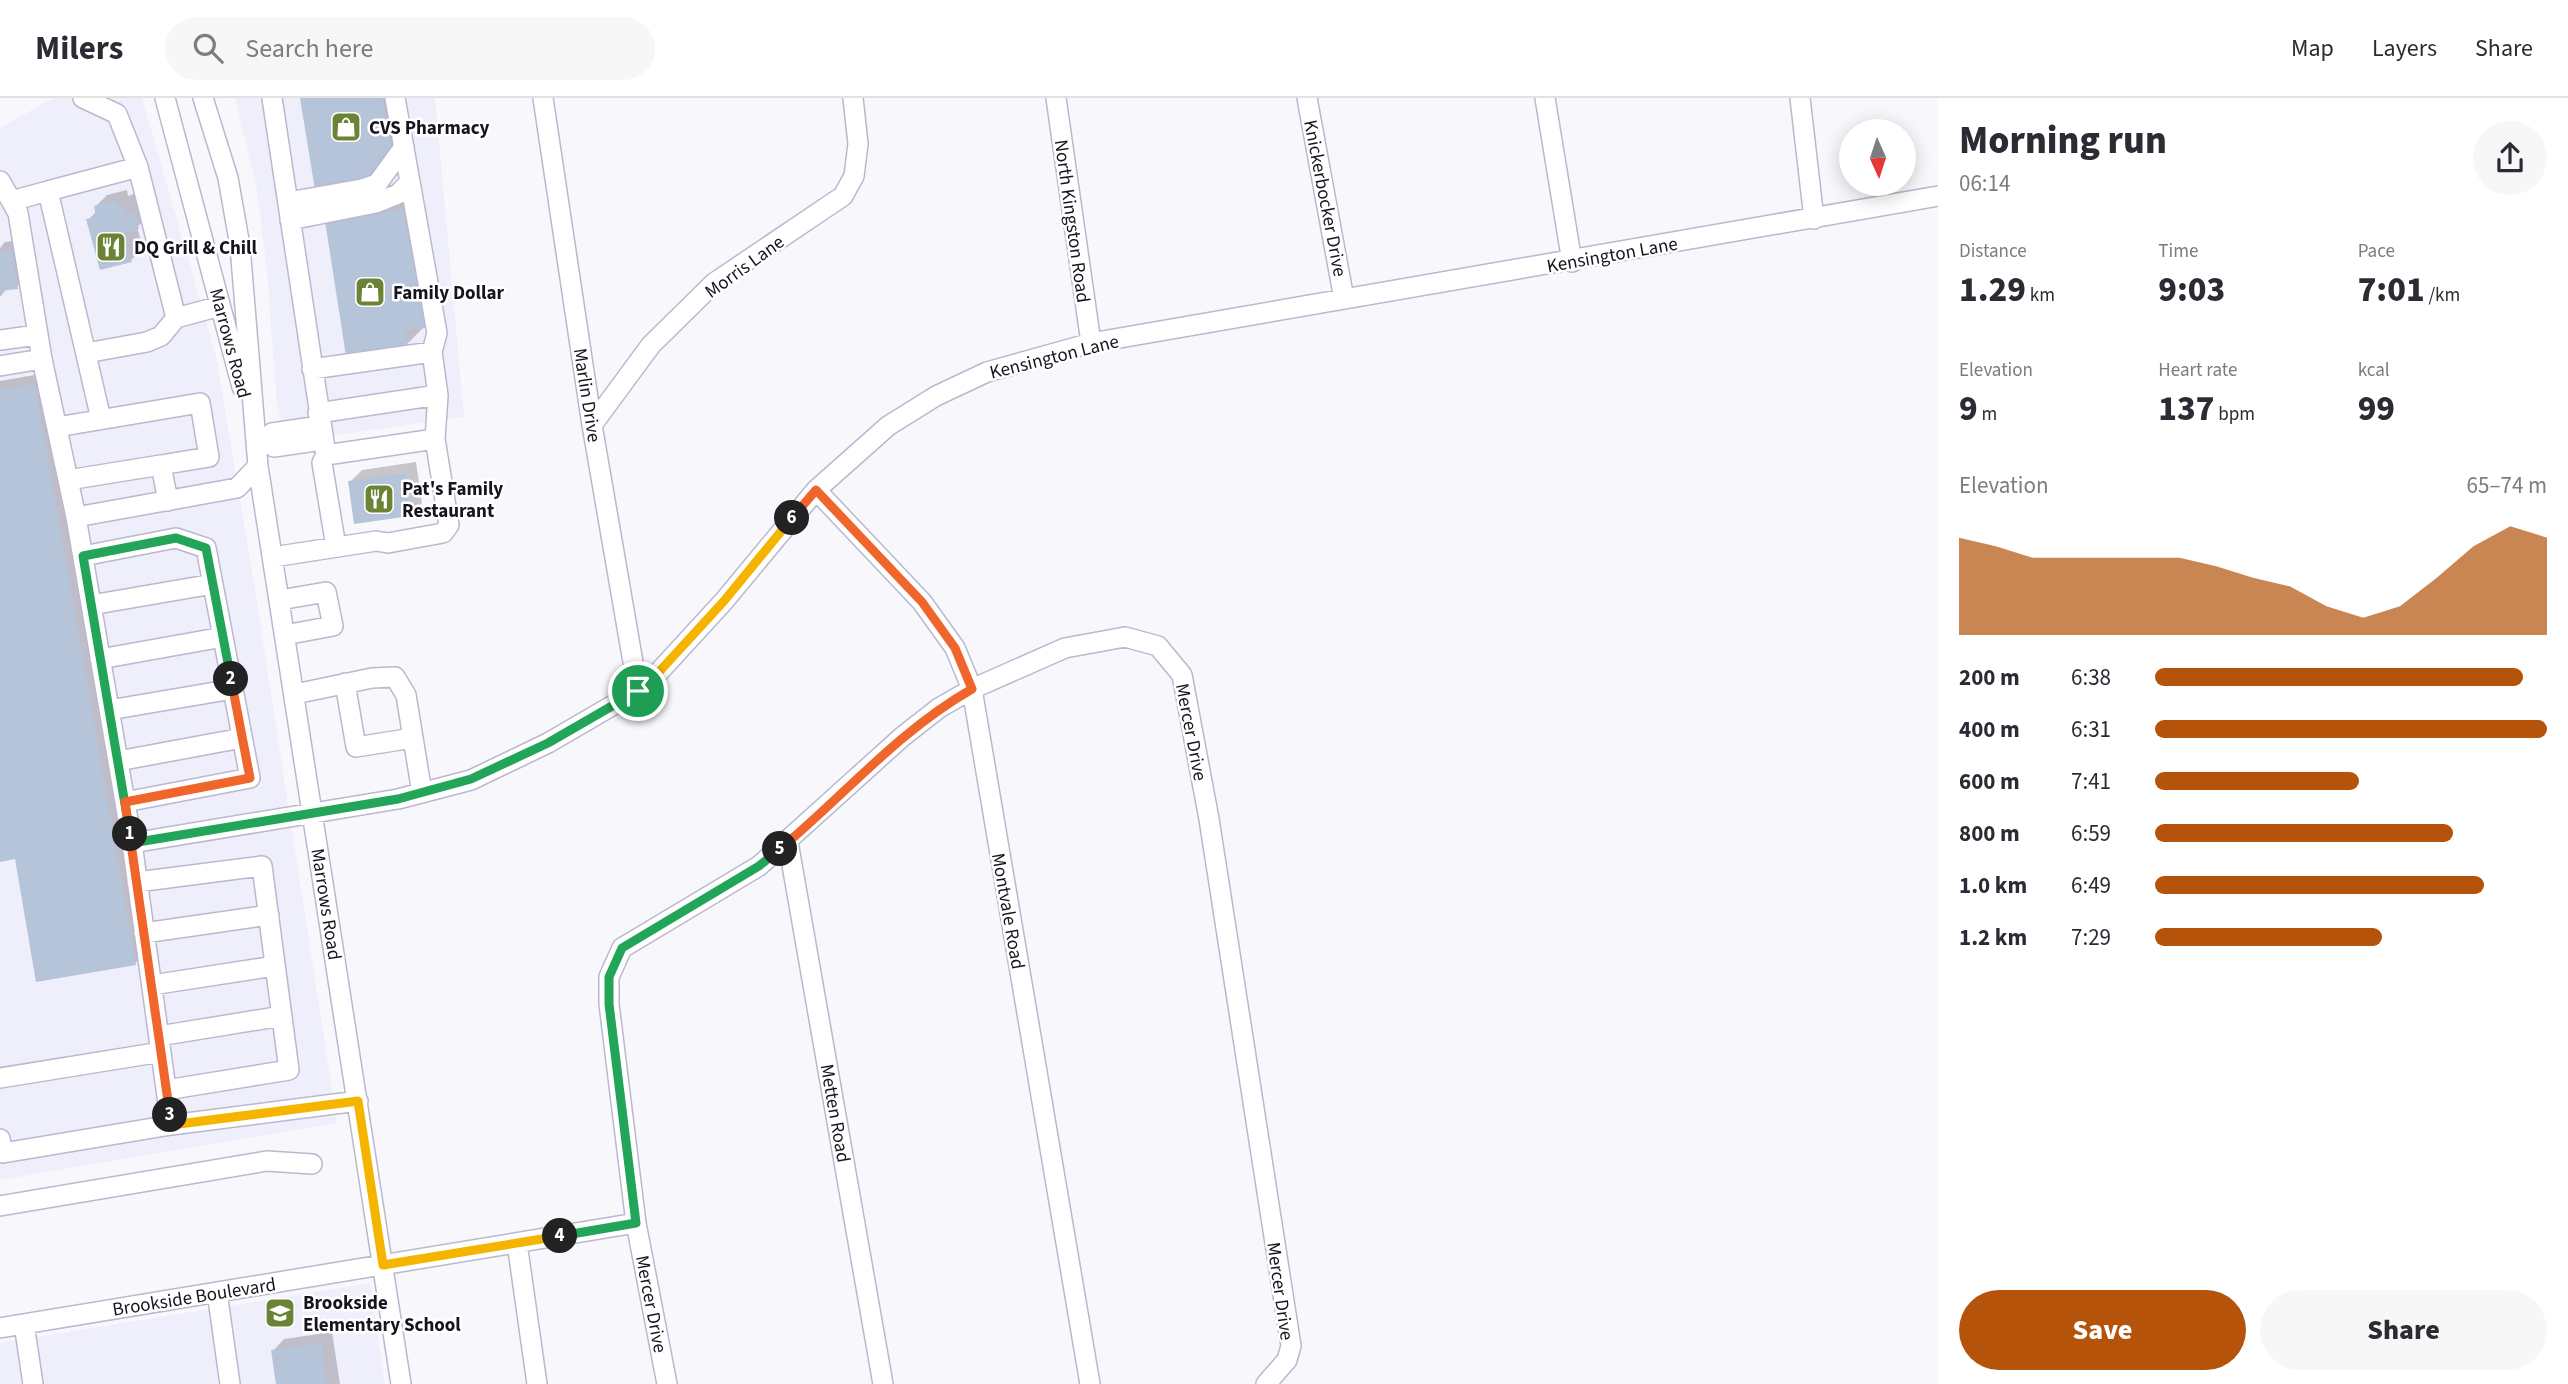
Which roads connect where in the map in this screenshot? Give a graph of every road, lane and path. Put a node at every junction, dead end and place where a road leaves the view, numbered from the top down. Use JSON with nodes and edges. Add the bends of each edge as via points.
{"nodes":[{"id":1,"x":83,"y":98,"type":"edge"},
{"id":2,"x":165,"y":98,"type":"edge"},
{"id":3,"x":203,"y":98,"type":"edge"},
{"id":4,"x":272,"y":98,"type":"edge"},
{"id":5,"x":395,"y":98,"type":"edge"},
{"id":6,"x":544,"y":98,"type":"edge"},
{"id":7,"x":853,"y":98,"type":"edge"},
{"id":8,"x":1056,"y":98,"type":"edge"},
{"id":9,"x":1307,"y":98,"type":"edge"},
{"id":10,"x":1545,"y":98,"type":"edge"},
{"id":11,"x":1800,"y":98,"type":"edge"},
{"id":12,"x":404,"y":148,"type":"junction"},
{"id":13,"x":138,"y":167,"type":"junction"},
{"id":14,"x":0,"y":181,"type":"edge"},
{"id":15,"x":410,"y":182,"type":"junction"},
{"id":16,"x":48,"y":191,"type":"junction"},
{"id":17,"x":1938,"y":197,"type":"edge"},
{"id":18,"x":15,"y":207,"type":"junction"},
{"id":19,"x":289,"y":211,"type":"junction"},
{"id":20,"x":1814,"y":219,"type":"junction"},
{"id":21,"x":0,"y":223,"type":"edge"},
{"id":22,"x":1572,"y":262,"type":"junction"},
{"id":23,"x":1345,"y":299,"type":"junction"},
{"id":24,"x":220,"y":306,"type":"junction"},
{"id":25,"x":176,"y":318,"type":"junction"},
{"id":26,"x":37,"y":335,"type":"junction"},
{"id":27,"x":0,"y":340,"type":"edge"},
{"id":28,"x":1091,"y":344,"type":"junction"},
{"id":29,"x":432,"y":352,"type":"junction"},
{"id":30,"x":86,"y":353,"type":"junction"},
{"id":31,"x":42,"y":359,"type":"junction"},
{"id":32,"x":0,"y":366,"type":"edge"},
{"id":33,"x":312,"y":369,"type":"junction"},
{"id":34,"x":438,"y":395,"type":"junction"},
{"id":35,"x":318,"y":413,"type":"junction"},
{"id":36,"x":101,"y":419,"type":"junction"},
{"id":37,"x":592,"y":425,"type":"junction"},
{"id":38,"x":57,"y":427,"type":"junction"},
{"id":39,"x":321,"y":433,"type":"junction"},
{"id":40,"x":258,"y":436,"type":"junction"},
{"id":41,"x":435,"y":439,"type":"junction"},
{"id":42,"x":326,"y":455,"type":"junction"},
{"id":43,"x":162,"y":465,"type":"junction"},
{"id":44,"x":258,"y":466,"type":"junction"},
{"id":45,"x":68,"y":480,"type":"junction"},
{"id":46,"x":816,"y":490,"type":"junction"},
{"id":47,"x":168,"y":501,"type":"junction"},
{"id":48,"x":76,"y":517,"type":"junction"},
{"id":49,"x":336,"y":547,"type":"junction"},
{"id":50,"x":83,"y":556,"type":"junction"},
{"id":51,"x":273,"y":557,"type":"junction"},
{"id":52,"x":213,"y":584,"type":"junction"},
{"id":53,"x":280,"y":600,"type":"junction"},
{"id":54,"x":91,"y":605,"type":"junction"},
{"id":55,"x":285,"y":635,"type":"junction"},
{"id":56,"x":223,"y":637,"type":"junction"},
{"id":57,"x":100,"y":659,"type":"junction"},
{"id":58,"x":345,"y":683,"type":"junction"},
{"id":59,"x":233,"y":689,"type":"junction"},
{"id":60,"x":972,"y":689,"type":"junction"},
{"id":61,"x":638,"y":691,"type":"junction"},
{"id":62,"x":295,"y":694,"type":"junction"},
{"id":63,"x":109,"y":710,"type":"junction"},
{"id":64,"x":242,"y":738,"type":"junction"},
{"id":65,"x":413,"y":738,"type":"junction"},
{"id":66,"x":118,"y":761,"type":"junction"},
{"id":67,"x":422,"y":793,"type":"junction"},
{"id":68,"x":125,"y":802,"type":"junction"},
{"id":69,"x":313,"y":812,"type":"junction"},
{"id":70,"x":788,"y":842,"type":"junction"},
{"id":71,"x":132,"y":843,"type":"junction"},
{"id":72,"x":137,"y":882,"type":"junction"},
{"id":73,"x":269,"y":915,"type":"junction"},
{"id":74,"x":145,"y":933,"type":"junction"},
{"id":75,"x":275,"y":966,"type":"junction"},
{"id":76,"x":152,"y":985,"type":"junction"},
{"id":77,"x":282,"y":1016,"type":"junction"},
{"id":78,"x":160,"y":1044,"type":"junction"},
{"id":79,"x":0,"y":1078,"type":"edge"},
{"id":80,"x":166,"y":1090,"type":"junction"},
{"id":81,"x":358,"y":1101,"type":"junction"},
{"id":82,"x":171,"y":1125,"type":"junction"},
{"id":83,"x":0,"y":1139,"type":"edge"},
{"id":84,"x":312,"y":1164,"type":"dead end"},
{"id":85,"x":0,"y":1206,"type":"edge"},
{"id":86,"x":636,"y":1223,"type":"junction"},
{"id":87,"x":517,"y":1243,"type":"junction"},
{"id":88,"x":383,"y":1265,"type":"junction"},
{"id":89,"x":217,"y":1292,"type":"junction"},
{"id":90,"x":24,"y":1324,"type":"junction"},
{"id":91,"x":0,"y":1328,"type":"edge"},
{"id":92,"x":33,"y":1384,"type":"edge"},
{"id":93,"x":230,"y":1384,"type":"edge"},
{"id":94,"x":401,"y":1384,"type":"edge"},
{"id":95,"x":537,"y":1384,"type":"edge"},
{"id":96,"x":667,"y":1384,"type":"edge"},
{"id":97,"x":883,"y":1384,"type":"edge"},
{"id":98,"x":1090,"y":1384,"type":"edge"},
{"id":99,"x":1266,"y":1384,"type":"edge"}],
"edges":[{"from":1,"to":13,"type":"street","via":[[117,114]]},
{"from":2,"to":24,"type":"street","name":"Marrows Road"},
{"from":3,"to":40,"type":"street","name":"Marrows Road","via":[[228,178],[240,246]]},
{"from":4,"to":19,"type":"street"},
{"from":5,"to":12,"type":"street"},
{"from":6,"to":37,"type":"street","name":"Marlin Drive"},
{"from":7,"to":37,"type":"street","name":"Morris Lane","via":[[858,144],[855,176],[843,196],[714,284],[651,345]]},
{"from":8,"to":28,"type":"street","name":"North Kingston Road"},
{"from":9,"to":23,"type":"street","name":"Knickerbocker Drive"},
{"from":10,"to":22,"type":"street"},
{"from":11,"to":20,"type":"street"},
{"from":12,"to":15,"type":"street"},
{"from":12,"to":19,"type":"street","via":[[377,184]]},
{"from":13,"to":16,"type":"street"},
{"from":13,"to":25,"type":"street"},
{"from":14,"to":18,"type":"street"},
{"from":15,"to":19,"type":"street","via":[[398,194],[376,203]]},
{"from":15,"to":29,"type":"street","via":[[437,333]]},
{"from":16,"to":18,"type":"street"},
{"from":16,"to":30,"type":"street"},
{"from":17,"to":20,"type":"street","name":"Kensington Lane"},
{"from":18,"to":21,"type":"street"},
{"from":18,"to":26,"type":"street"},
{"from":19,"to":33,"type":"street"},
{"from":20,"to":22,"type":"street","name":"Kensington Lane"},
{"from":22,"to":23,"type":"street","name":"Kensington Lane"},
{"from":23,"to":28,"type":"street","name":"Kensington Lane"},
{"from":24,"to":25,"type":"street"},
{"from":24,"to":40,"type":"street","name":"Marrows Road"},
{"from":25,"to":30,"type":"street","via":[[161,336],[147,342]]},
{"from":26,"to":27,"type":"street"},
{"from":26,"to":31,"type":"street"},
{"from":28,"to":46,"type":"street","name":"Kensington Lane","via":[[987,372],[936,396],[888,426]]},
{"from":29,"to":33,"type":"street"},
{"from":29,"to":34,"type":"street"},
{"from":30,"to":36,"type":"street"},
{"from":31,"to":32,"type":"street"},
{"from":31,"to":38,"type":"street"},
{"from":33,"to":35,"type":"street"},
{"from":34,"to":35,"type":"street"},
{"from":34,"to":41,"type":"street"},
{"from":35,"to":39,"type":"street"},
{"from":36,"to":38,"type":"street"},
{"from":36,"to":43,"type":"street","via":[[200,402],[209,457]]},
{"from":37,"to":61,"type":"street","name":"Marlin Drive"},
{"from":38,"to":45,"type":"street"},
{"from":39,"to":40,"type":"street","via":[[313,426]]},
{"from":39,"to":42,"type":"street"},
{"from":40,"to":44,"type":"street","name":"Marrows Road"},
{"from":41,"to":42,"type":"street"},
{"from":41,"to":49,"type":"street","via":[[449,524],[443,533]]},
{"from":42,"to":49,"type":"street","via":[[322,463]]},
{"from":43,"to":45,"type":"street"},
{"from":43,"to":47,"type":"street"},
{"from":44,"to":47,"type":"street","via":[[237,488]]},
{"from":44,"to":51,"type":"street","name":"Marrows Road"},
{"from":45,"to":48,"type":"street"},
{"from":46,"to":60,"type":"street","name":"Montvale Road","via":[[922,602],[955,648]]},
{"from":46,"to":61,"type":"street","name":"Kensington Lane","via":[[724,601]]},
{"from":47,"to":48,"type":"street"},
{"from":48,"to":50,"type":"street"},
{"from":49,"to":51,"type":"street"},
{"from":50,"to":52,"type":"street","via":[[176,538],[206,548]]},
{"from":50,"to":54,"type":"street"},
{"from":51,"to":53,"type":"street","name":"Marrows Road"},
{"from":52,"to":54,"type":"street"},
{"from":52,"to":56,"type":"street"},
{"from":53,"to":55,"type":"street","name":"Marrows Road"},
{"from":53,"to":55,"type":"street","via":[[326,592],[333,626]]},
{"from":54,"to":57,"type":"street"},
{"from":55,"to":62,"type":"street","name":"Marrows Road"},
{"from":56,"to":57,"type":"street"},
{"from":56,"to":59,"type":"street"},
{"from":57,"to":63,"type":"street"},
{"from":58,"to":62,"type":"street"},
{"from":58,"to":65,"type":"street","via":[[395,677],[406,695]]},
{"from":58,"to":65,"type":"street","via":[[356,747]]},
{"from":59,"to":63,"type":"street"},
{"from":59,"to":64,"type":"street"},
{"from":60,"to":70,"type":"street","name":"Mercer Drive","via":[[902,737]]},
{"from":60,"to":98,"type":"street","name":"Montvale Road"},
{"from":60,"to":99,"type":"street","name":"Mercer Drive","via":[[1065,648],[1125,637],[1158,646],[1182,675],[1209,819],[1291,1346],[1287,1360]]},
{"from":61,"to":67,"type":"street","name":"Kensington Lane","via":[[548,743],[471,779]]},
{"from":62,"to":69,"type":"street","name":"Marrows Road"},
{"from":63,"to":66,"type":"street"},
{"from":64,"to":66,"type":"street"},
{"from":64,"to":68,"type":"street","via":[[250,778]]},
{"from":65,"to":67,"type":"street"},
{"from":66,"to":68,"type":"street"},
{"from":67,"to":69,"type":"street","name":"Kensington Lane"},
{"from":68,"to":71,"type":"street"},
{"from":69,"to":71,"type":"street","name":"Kensington Lane"},
{"from":69,"to":81,"type":"street","name":"Marrows Road"},
{"from":70,"to":86,"type":"street","name":"Mercer Drive","via":[[759,866],[622,948],[609,977]]},
{"from":70,"to":97,"type":"street","name":"Metten Road"},
{"from":71,"to":72,"type":"street"},
{"from":72,"to":73,"type":"street","via":[[262,866]]},
{"from":72,"to":74,"type":"street"},
{"from":73,"to":74,"type":"street"},
{"from":73,"to":75,"type":"street"},
{"from":74,"to":76,"type":"street"},
{"from":75,"to":76,"type":"street"},
{"from":75,"to":77,"type":"street"},
{"from":76,"to":78,"type":"street"},
{"from":77,"to":78,"type":"street"},
{"from":77,"to":80,"type":"street","via":[[289,1070]]},
{"from":78,"to":79,"type":"street"},
{"from":78,"to":80,"type":"street"},
{"from":80,"to":82,"type":"street"},
{"from":81,"to":82,"type":"street"},
{"from":81,"to":88,"type":"street","name":"Marrows Road"},
{"from":82,"to":83,"type":"street","via":[[3,1153]]},
{"from":84,"to":85,"type":"street","via":[[267,1161]]},
{"from":86,"to":87,"type":"street","name":"Brookside Boulevard"},
{"from":86,"to":96,"type":"street","name":"Mercer Drive"},
{"from":87,"to":88,"type":"street","name":"Brookside Boulevard"},
{"from":87,"to":95,"type":"street"},
{"from":88,"to":89,"type":"street","name":"Brookside Boulevard"},
{"from":88,"to":94,"type":"street","name":"Marrows Road"},
{"from":89,"to":90,"type":"street","name":"Brookside Boulevard"},
{"from":89,"to":93,"type":"street"},
{"from":90,"to":91,"type":"street","name":"Brookside Boulevard"},
{"from":90,"to":92,"type":"street"}]}
